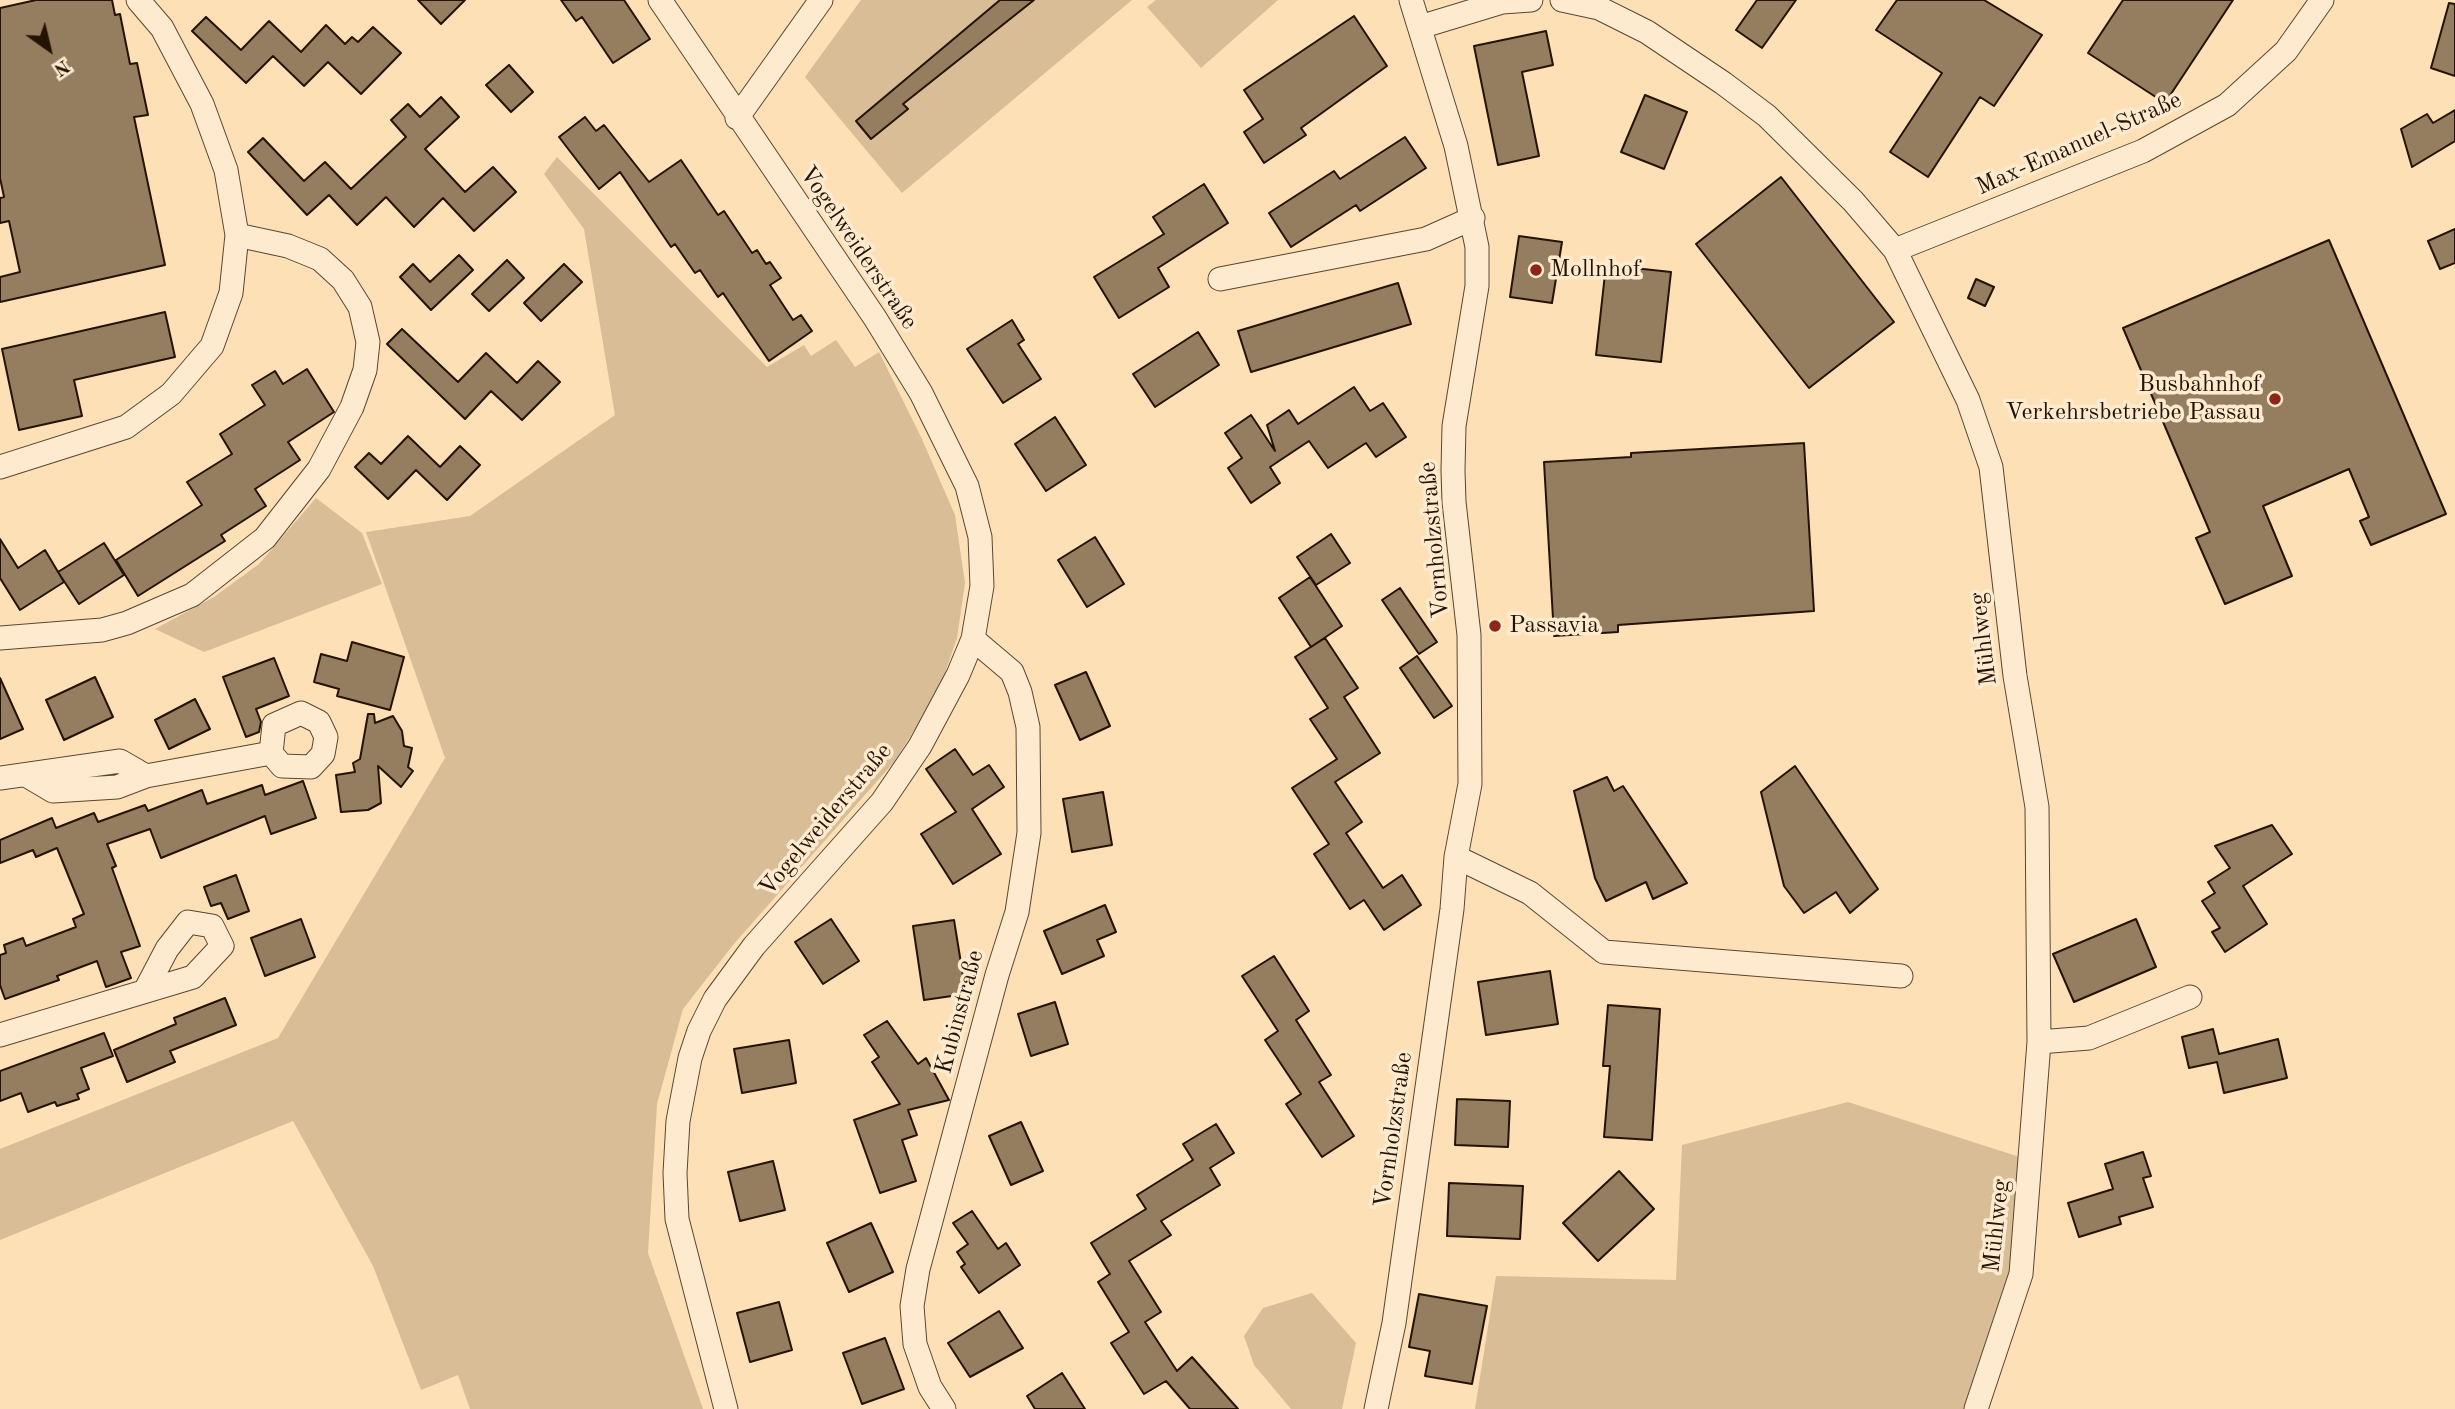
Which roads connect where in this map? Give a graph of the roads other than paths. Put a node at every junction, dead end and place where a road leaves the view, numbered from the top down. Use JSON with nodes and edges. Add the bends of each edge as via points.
{"nodes":[{"id":1,"x":138,"y":0,"type":"edge"},
{"id":2,"x":660,"y":0,"type":"edge"},
{"id":3,"x":821,"y":0,"type":"edge"},
{"id":4,"x":1411,"y":0,"type":"edge"},
{"id":5,"x":1531,"y":0,"type":"edge"},
{"id":6,"x":1562,"y":0,"type":"edge"},
{"id":7,"x":2322,"y":0,"type":"edge"},
{"id":8,"x":1420,"y":27,"type":"junction"},
{"id":9,"x":737,"y":118,"type":"junction"},
{"id":10,"x":1473,"y":218,"type":"junction"},
{"id":11,"x":237,"y":235,"type":"junction"},
{"id":12,"x":1895,"y":250,"type":"junction"},
{"id":13,"x":1220,"y":279,"type":"dead end"},
{"id":14,"x":0,"y":467,"type":"edge"},
{"id":15,"x":0,"y":638,"type":"edge"},
{"id":16,"x":973,"y":639,"type":"junction"},
{"id":17,"x":271,"y":753,"type":"dead end"},
{"id":18,"x":0,"y":778,"type":"edge"},
{"id":19,"x":1455,"y":857,"type":"junction"},
{"id":20,"x":1901,"y":976,"type":"dead end"},
{"id":21,"x":146,"y":989,"type":"dead end"},
{"id":22,"x":2190,"y":997,"type":"dead end"},
{"id":23,"x":0,"y":1035,"type":"edge"},
{"id":24,"x":2039,"y":1042,"type":"junction"},
{"id":25,"x":726,"y":1409,"type":"edge"},
{"id":26,"x":944,"y":1409,"type":"edge"},
{"id":27,"x":1376,"y":1409,"type":"edge"},
{"id":28,"x":1976,"y":1409,"type":"edge"}],
"edges":[{"from":1,"to":11,"type":"street","via":[[162,28],[202,104],[226,170]]},
{"from":2,"to":9,"type":"street","name":"Vogelweiderstraße"},
{"from":3,"to":9,"type":"street"},
{"from":4,"to":8,"type":"street","name":"Vornholzstraße"},
{"from":5,"to":8,"type":"street","via":[[1502,2]]},
{"from":6,"to":12,"type":"street","name":"Mühlweg","via":[[1599,8],[1647,32],[1756,108],[1816,162]]},
{"from":7,"to":12,"type":"street","name":"Max-Emanuel-Straße","via":[[2286,51],[2227,105],[2143,150]]},
{"from":8,"to":10,"type":"street","name":"Vornholzstraße"},
{"from":9,"to":16,"type":"street","name":"Vogelweiderstraße","via":[[875,317],[921,393],[967,486],[980,537],[982,586]]},
{"from":10,"to":13,"type":"street","via":[[1426,239]]},
{"from":10,"to":19,"type":"street","name":"Vornholzstraße","via":[[1477,286],[1454,426],[1454,502],[1469,635],[1470,785]]},
{"from":11,"to":14,"type":"street","via":[[231,293],[212,346],[171,394],[126,427]]},
{"from":11,"to":15,"type":"street","via":[[288,246],[320,259],[343,280],[360,307],[368,342],[365,370],[352,407],[319,469],[265,538],[192,595],[102,630]]},
{"from":12,"to":24,"type":"street","name":"Mühlweg","via":[[1968,400],[1991,467],[2015,676],[2037,807]]},
{"from":16,"to":25,"type":"street","name":"Vogelweiderstraße","via":[[920,746],[882,802],[754,946],[715,999],[690,1058],[678,1121],[677,1219]]},
{"from":16,"to":26,"type":"street","name":"Kubinstraße","via":[[1012,672],[1020,692],[1028,727],[1029,833],[1017,912],[918,1269],[912,1307],[915,1344],[930,1387]]},
{"from":17,"to":18,"type":"street","via":[[146,776],[120,761]]},
{"from":19,"to":20,"type":"street","via":[[1530,893],[1604,952]]},
{"from":19,"to":27,"type":"street","name":"Vornholzstraße","via":[[1452,909],[1394,1323]]},
{"from":21,"to":23,"type":"street"},
{"from":22,"to":24,"type":"street","via":[[2089,1038]]},
{"from":24,"to":28,"type":"street","name":"Mühlweg","via":[[2021,1274]]}]}
